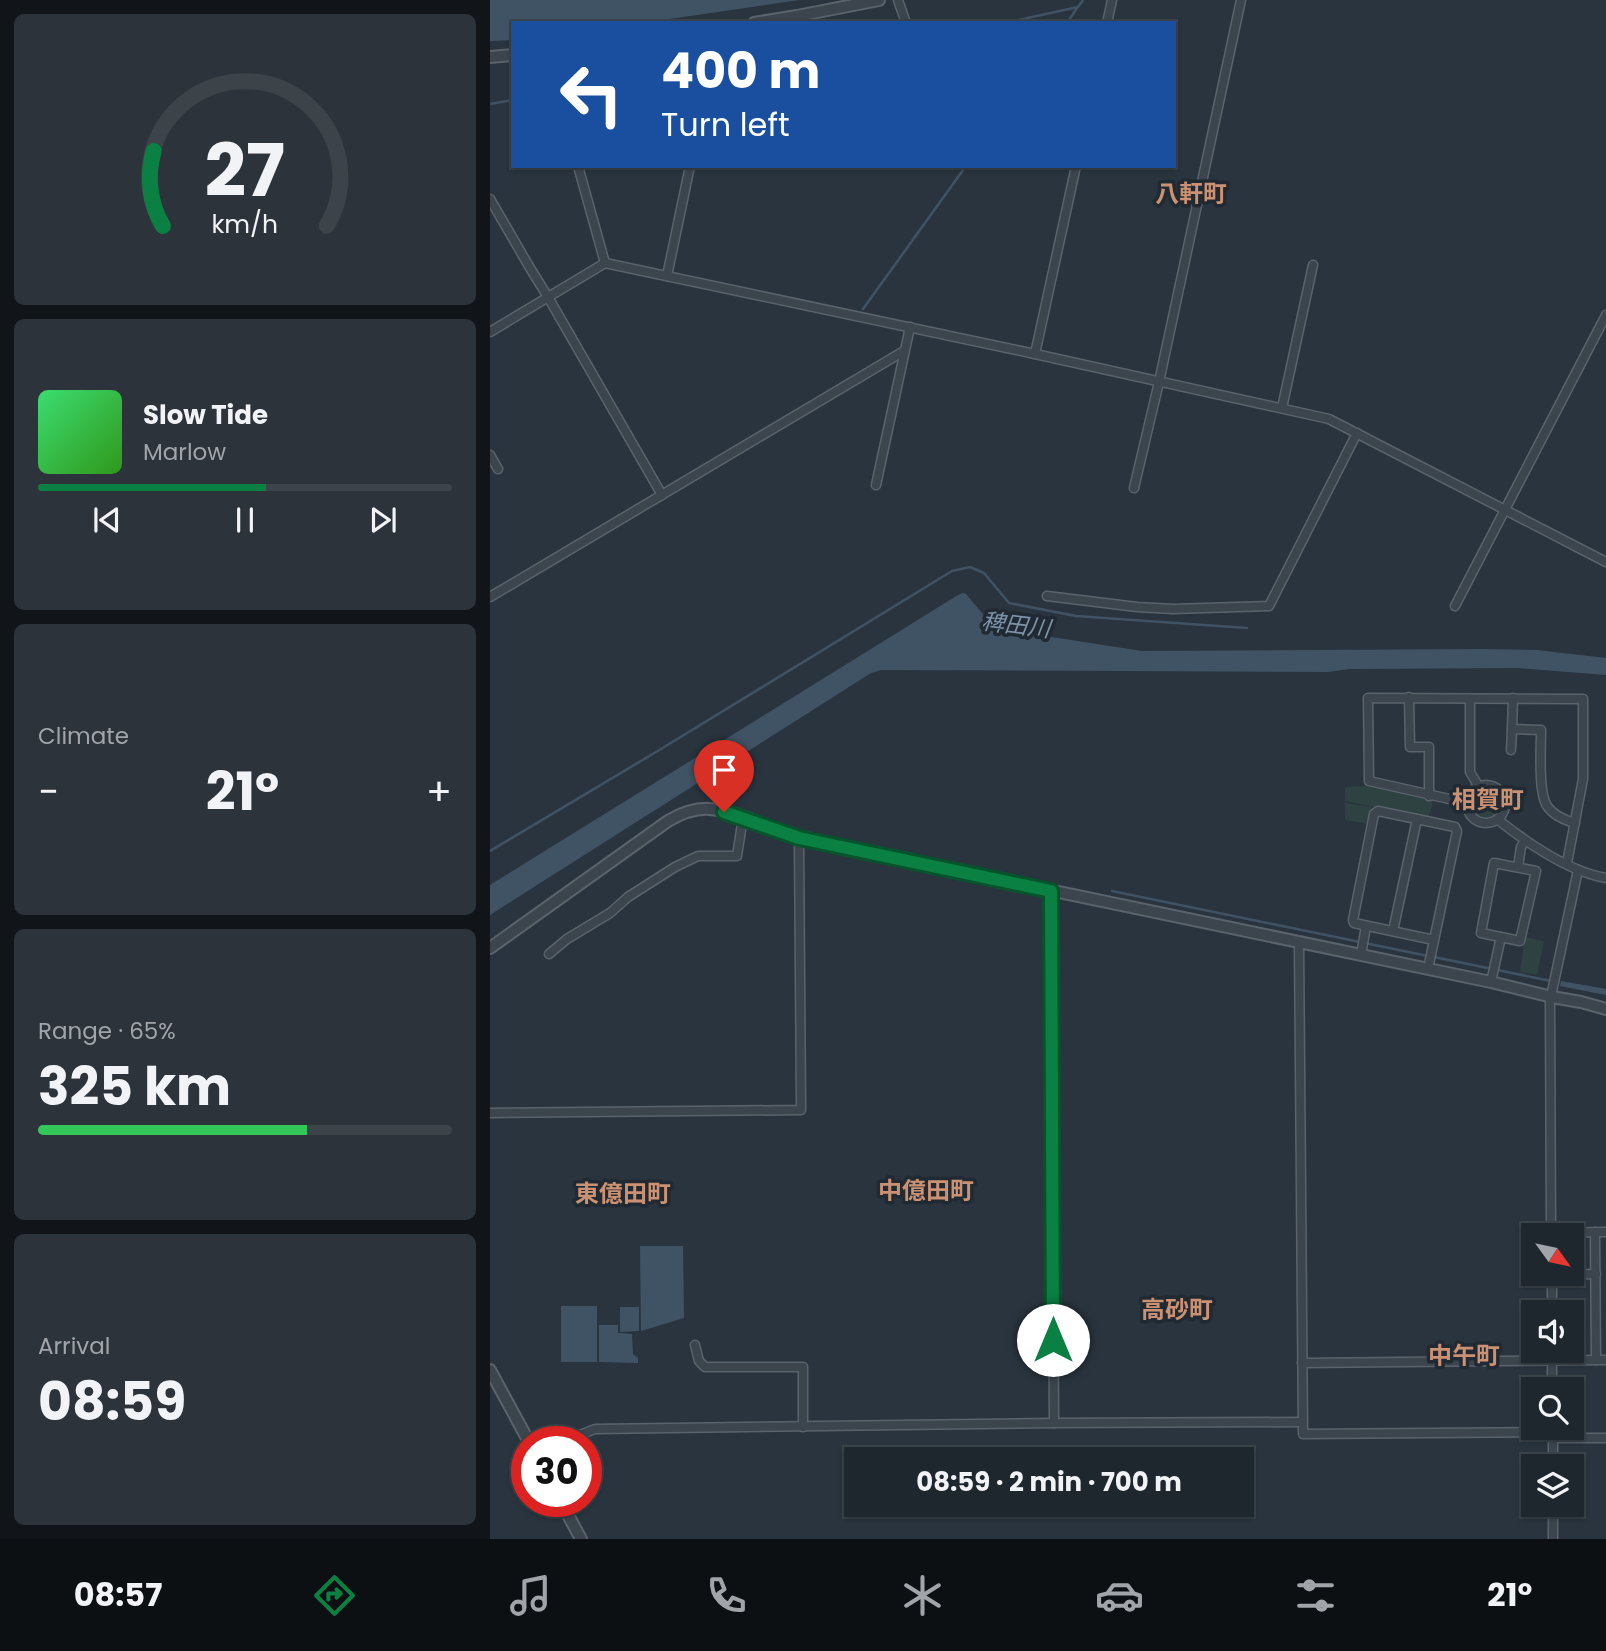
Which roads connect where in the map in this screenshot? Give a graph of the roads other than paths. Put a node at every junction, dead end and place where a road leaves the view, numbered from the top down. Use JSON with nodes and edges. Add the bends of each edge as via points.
{"nodes":[{"id":1,"x":879,"y":0,"type":"edge"},
{"id":2,"x":898,"y":0,"type":"edge"},
{"id":3,"x":1112,"y":0,"type":"edge"},
{"id":4,"x":1241,"y":0,"type":"edge"},
{"id":5,"x":766,"y":21,"type":"edge"},
{"id":6,"x":905,"y":21,"type":"edge"},
{"id":7,"x":1107,"y":21,"type":"edge"},
{"id":8,"x":511,"y":55,"type":"edge"},
{"id":9,"x":490,"y":57,"type":"edge"},
{"id":10,"x":579,"y":168,"type":"edge"},
{"id":11,"x":690,"y":168,"type":"edge"},
{"id":12,"x":1076,"y":168,"type":"edge"},
{"id":13,"x":490,"y":199,"type":"edge"},
{"id":14,"x":606,"y":263,"type":"junction"},
{"id":15,"x":1313,"y":265,"type":"dead end"},
{"id":16,"x":667,"y":276,"type":"junction"},
{"id":17,"x":548,"y":297,"type":"junction"},
{"id":18,"x":1606,"y":315,"type":"edge"},
{"id":19,"x":910,"y":327,"type":"junction"},
{"id":20,"x":490,"y":332,"type":"edge"},
{"id":21,"x":904,"y":351,"type":"junction"},
{"id":22,"x":1035,"y":354,"type":"junction"},
{"id":23,"x":1159,"y":382,"type":"junction"},
{"id":24,"x":1282,"y":408,"type":"junction"},
{"id":25,"x":1357,"y":433,"type":"junction"},
{"id":26,"x":490,"y":455,"type":"edge"},
{"id":27,"x":498,"y":469,"type":"dead end"},
{"id":28,"x":876,"y":485,"type":"dead end"},
{"id":29,"x":1134,"y":488,"type":"dead end"},
{"id":30,"x":662,"y":495,"type":"junction"},
{"id":31,"x":1505,"y":511,"type":"junction"},
{"id":32,"x":1606,"y":562,"type":"edge"},
{"id":33,"x":1047,"y":596,"type":"dead end"},
{"id":34,"x":490,"y":597,"type":"edge"},
{"id":35,"x":1455,"y":606,"type":"dead end"},
{"id":36,"x":1409,"y":697,"type":"junction"},
{"id":37,"x":1513,"y":698,"type":"junction"},
{"id":38,"x":1470,"y":699,"type":"junction"},
{"id":39,"x":1512,"y":729,"type":"junction"},
{"id":40,"x":1511,"y":750,"type":"dead end"},
{"id":41,"x":1479,"y":787,"type":"junction"},
{"id":42,"x":1429,"y":796,"type":"junction"},
{"id":43,"x":1467,"y":803,"type":"junction"},
{"id":44,"x":743,"y":817,"type":"junction"},
{"id":45,"x":1417,"y":819,"type":"junction"},
{"id":46,"x":1497,"y":819,"type":"junction"},
{"id":47,"x":1575,"y":823,"type":"junction"},
{"id":48,"x":799,"y":838,"type":"junction"},
{"id":49,"x":1525,"y":841,"type":"junction"},
{"id":50,"x":1567,"y":863,"type":"junction"},
{"id":51,"x":1518,"y":867,"type":"junction"},
{"id":52,"x":1578,"y":870,"type":"junction"},
{"id":53,"x":1606,"y":878,"type":"edge"},
{"id":54,"x":1051,"y":891,"type":"junction"},
{"id":55,"x":1366,"y":926,"type":"junction"},
{"id":56,"x":1394,"y":931,"type":"junction"},
{"id":57,"x":1501,"y":937,"type":"junction"},
{"id":58,"x":1434,"y":940,"type":"junction"},
{"id":59,"x":1299,"y":943,"type":"junction"},
{"id":60,"x":1362,"y":947,"type":"junction"},
{"id":61,"x":490,"y":948,"type":"edge"},
{"id":62,"x":549,"y":954,"type":"dead end"},
{"id":63,"x":1430,"y":961,"type":"junction"},
{"id":64,"x":1493,"y":974,"type":"junction"},
{"id":65,"x":1553,"y":993,"type":"junction"},
{"id":66,"x":1606,"y":1009,"type":"edge"},
{"id":67,"x":490,"y":1113,"type":"edge"},
{"id":68,"x":1551,"y":1223,"type":"edge"},
{"id":69,"x":1595,"y":1231,"type":"junction"},
{"id":70,"x":1584,"y":1232,"type":"edge"},
{"id":71,"x":1606,"y":1232,"type":"edge"},
{"id":72,"x":1584,"y":1274,"type":"edge"},
{"id":73,"x":1595,"y":1274,"type":"junction"},
{"id":74,"x":695,"y":1345,"type":"dead end"},
{"id":75,"x":1521,"y":1357,"type":"edge"},
{"id":76,"x":1601,"y":1360,"type":"edge"},
{"id":77,"x":1303,"y":1363,"type":"junction"},
{"id":78,"x":490,"y":1370,"type":"edge"},
{"id":79,"x":1302,"y":1422,"type":"junction"},
{"id":80,"x":1054,"y":1423,"type":"junction"},
{"id":81,"x":520,"y":1426,"type":"edge"},
{"id":82,"x":803,"y":1427,"type":"junction"},
{"id":83,"x":602,"y":1429,"type":"edge"},
{"id":84,"x":1521,"y":1433,"type":"edge"},
{"id":85,"x":1584,"y":1436,"type":"edge"},
{"id":86,"x":1606,"y":1438,"type":"edge"},
{"id":87,"x":569,"y":1517,"type":"edge"},
{"id":88,"x":1553,"y":1517,"type":"edge"},
{"id":89,"x":581,"y":1539,"type":"edge"},
{"id":90,"x":1553,"y":1539,"type":"edge"}],
"edges":[{"from":1,"to":5,"type":"street"},
{"from":2,"to":6,"type":"street"},
{"from":3,"to":7,"type":"street"},
{"from":4,"to":23,"type":"street"},
{"from":8,"to":9,"type":"street"},
{"from":10,"to":14,"type":"street"},
{"from":11,"to":16,"type":"street"},
{"from":12,"to":22,"type":"street"},
{"from":13,"to":17,"type":"street"},
{"from":14,"to":16,"type":"street"},
{"from":14,"to":17,"type":"street"},
{"from":15,"to":24,"type":"street"},
{"from":16,"to":19,"type":"street"},
{"from":17,"to":20,"type":"street"},
{"from":17,"to":30,"type":"street"},
{"from":18,"to":31,"type":"street"},
{"from":19,"to":21,"type":"street"},
{"from":19,"to":22,"type":"street"},
{"from":21,"to":28,"type":"street"},
{"from":21,"to":30,"type":"street"},
{"from":22,"to":23,"type":"street"},
{"from":23,"to":24,"type":"street"},
{"from":23,"to":29,"type":"street"},
{"from":24,"to":25,"type":"street","via":[[1329,419]]},
{"from":25,"to":31,"type":"street"},
{"from":25,"to":33,"type":"street","via":[[1269,606],[1173,609]]},
{"from":26,"to":27,"type":"street"},
{"from":30,"to":34,"type":"street"},
{"from":31,"to":32,"type":"street"},
{"from":31,"to":35,"type":"street"},
{"from":36,"to":38,"type":"street"},
{"from":36,"to":42,"type":"street","via":[[1410,747],[1429,747]]},
{"from":36,"to":42,"type":"street","via":[[1368,698],[1369,781]]},
{"from":37,"to":38,"type":"street"},
{"from":37,"to":39,"type":"street"},
{"from":37,"to":47,"type":"street","via":[[1583,699],[1583,779]]},
{"from":38,"to":41,"type":"street","via":[[1470,772]]},
{"from":39,"to":40,"type":"street"},
{"from":39,"to":47,"type":"street","via":[[1541,730],[1542,794],[1554,813]]},
{"from":41,"to":43,"type":"street"},
{"from":41,"to":46,"type":"street","via":[[1489,785],[1503,797],[1504,809]]},
{"from":42,"to":43,"type":"street"},
{"from":43,"to":46,"type":"street","via":[[1470,815],[1480,822]]},
{"from":44,"to":48,"type":"street"},
{"from":44,"to":61,"type":"street","via":[[709,809],[671,816]]},
{"from":44,"to":62,"type":"street","via":[[737,856],[698,856],[675,867]]},
{"from":45,"to":55,"type":"street","via":[[1374,814],[1353,920]]},
{"from":45,"to":56,"type":"street"},
{"from":45,"to":58,"type":"street","via":[[1457,831]]},
{"from":46,"to":49,"type":"street"},
{"from":47,"to":50,"type":"street"},
{"from":48,"to":54,"type":"street"},
{"from":48,"to":67,"type":"street","via":[[801,1110]]},
{"from":49,"to":50,"type":"street"},
{"from":49,"to":51,"type":"street"},
{"from":50,"to":52,"type":"street"},
{"from":51,"to":57,"type":"street","via":[[1536,870],[1520,941]]},
{"from":51,"to":57,"type":"street","via":[[1494,863],[1481,933]]},
{"from":52,"to":53,"type":"street"},
{"from":52,"to":65,"type":"street"},
{"from":54,"to":59,"type":"street"},
{"from":54,"to":80,"type":"street"},
{"from":55,"to":56,"type":"street"},
{"from":55,"to":60,"type":"street"},
{"from":56,"to":58,"type":"street"},
{"from":57,"to":64,"type":"street"},
{"from":58,"to":63,"type":"street"},
{"from":59,"to":60,"type":"street"},
{"from":59,"to":77,"type":"street"},
{"from":60,"to":63,"type":"street"},
{"from":63,"to":64,"type":"street"},
{"from":64,"to":65,"type":"street"},
{"from":65,"to":66,"type":"street"},
{"from":65,"to":68,"type":"street"},
{"from":69,"to":70,"type":"street"},
{"from":69,"to":71,"type":"street"},
{"from":69,"to":73,"type":"street"},
{"from":72,"to":73,"type":"street"},
{"from":73,"to":76,"type":"street"},
{"from":74,"to":82,"type":"street","via":[[705,1367],[803,1367]]},
{"from":75,"to":77,"type":"street"},
{"from":77,"to":79,"type":"street"},
{"from":78,"to":81,"type":"street"},
{"from":79,"to":80,"type":"street"},
{"from":79,"to":84,"type":"street","via":[[1303,1434]]},
{"from":80,"to":82,"type":"street"},
{"from":82,"to":83,"type":"street"},
{"from":85,"to":86,"type":"street"},
{"from":87,"to":89,"type":"street"},
{"from":88,"to":90,"type":"street"}]}
